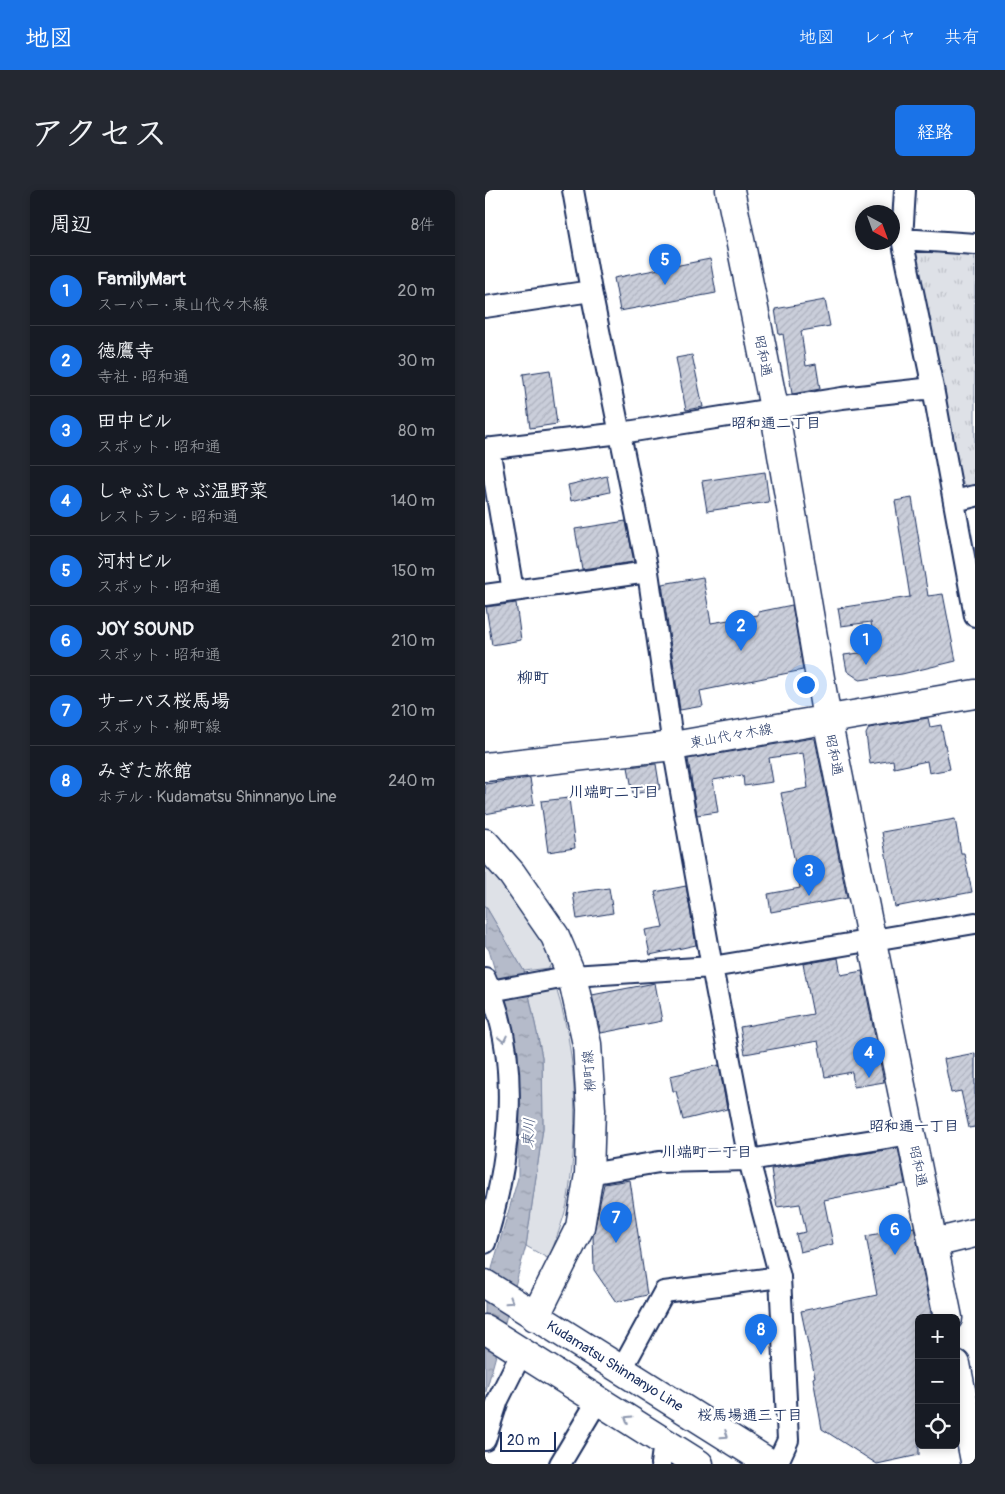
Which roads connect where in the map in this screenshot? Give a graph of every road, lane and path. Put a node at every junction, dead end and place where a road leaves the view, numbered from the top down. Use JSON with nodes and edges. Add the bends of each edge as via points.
{"nodes":[{"id":1,"x":573,"y":190,"type":"edge"},
{"id":2,"x":730,"y":190,"type":"edge"},
{"id":3,"x":905,"y":190,"type":"edge"},
{"id":4,"x":902,"y":238,"type":"junction"},
{"id":5,"x":975,"y":244,"type":"edge"},
{"id":6,"x":591,"y":291,"type":"junction"},
{"id":7,"x":485,"y":307,"type":"edge"},
{"id":8,"x":933,"y":388,"type":"junction"},
{"id":9,"x":774,"y":408,"type":"junction"},
{"id":10,"x":621,"y":433,"type":"junction"},
{"id":11,"x":487,"y":448,"type":"edge"},
{"id":12,"x":975,"y":496,"type":"edge"},
{"id":13,"x":955,"y":501,"type":"junction"},
{"id":14,"x":647,"y":572,"type":"junction"},
{"id":15,"x":513,"y":591,"type":"junction"},
{"id":16,"x":485,"y":595,"type":"edge"},
{"id":17,"x":975,"y":616,"type":"edge"},
{"id":18,"x":975,"y":694,"type":"edge"},
{"id":19,"x":827,"y":719,"type":"junction"},
{"id":20,"x":673,"y":746,"type":"junction"},
{"id":21,"x":485,"y":766,"type":"edge"},
{"id":22,"x":485,"y":843,"type":"edge"},
{"id":23,"x":975,"y":923,"type":"edge"},
{"id":24,"x":871,"y":940,"type":"junction"},
{"id":25,"x":712,"y":967,"type":"junction"},
{"id":26,"x":571,"y":976,"type":"junction"},
{"id":27,"x":487,"y":987,"type":"edge"},
{"id":28,"x":911,"y":1134,"type":"junction"},
{"id":29,"x":749,"y":1160,"type":"junction"},
{"id":30,"x":589,"y":1174,"type":"junction"},
{"id":31,"x":975,"y":1233,"type":"edge"},
{"id":32,"x":485,"y":1243,"type":"edge"},
{"id":33,"x":933,"y":1244,"type":"junction"},
{"id":34,"x":780,"y":1277,"type":"junction"},
{"id":35,"x":485,"y":1284,"type":"edge"},
{"id":36,"x":946,"y":1314,"type":"edge"},
{"id":37,"x":535,"y":1317,"type":"junction"},
{"id":38,"x":485,"y":1329,"type":"edge"},
{"id":39,"x":522,"y":1352,"type":"junction"},
{"id":40,"x":622,"y":1369,"type":"junction"},
{"id":41,"x":960,"y":1380,"type":"edge"},
{"id":42,"x":598,"y":1400,"type":"junction"},
{"id":43,"x":971,"y":1423,"type":"edge"},
{"id":44,"x":485,"y":1440,"type":"edge"},
{"id":45,"x":663,"y":1453,"type":"edge"},
{"id":46,"x":975,"y":1461,"type":"edge"},
{"id":47,"x":560,"y":1464,"type":"edge"},
{"id":48,"x":699,"y":1464,"type":"edge"},
{"id":49,"x":771,"y":1464,"type":"edge"},
{"id":50,"x":777,"y":1464,"type":"edge"}],
"edges":[{"from":1,"to":6,"type":"street"},
{"from":2,"to":9,"type":"street","name":"昭和通"},
{"from":3,"to":4,"type":"street"},
{"from":4,"to":5,"type":"street"},
{"from":4,"to":8,"type":"street"},
{"from":6,"to":7,"type":"street"},
{"from":6,"to":10,"type":"street"},
{"from":8,"to":9,"type":"street"},
{"from":8,"to":13,"type":"street"},
{"from":9,"to":10,"type":"street"},
{"from":9,"to":19,"type":"street","name":"昭和通"},
{"from":10,"to":11,"type":"street"},
{"from":10,"to":14,"type":"street"},
{"from":11,"to":15,"type":"street"},
{"from":12,"to":13,"type":"street"},
{"from":13,"to":17,"type":"street"},
{"from":14,"to":15,"type":"street"},
{"from":14,"to":20,"type":"street"},
{"from":15,"to":16,"type":"street"},
{"from":18,"to":19,"type":"street","name":"東山代々木線"},
{"from":19,"to":20,"type":"street","name":"東山代々木線"},
{"from":19,"to":24,"type":"street","name":"昭和通"},
{"from":20,"to":21,"type":"street","name":"東山代々木線"},
{"from":20,"to":25,"type":"street"},
{"from":22,"to":26,"type":"street","name":"柳町線","via":[[512,874],[555,936]]},
{"from":23,"to":24,"type":"street"},
{"from":24,"to":25,"type":"street"},
{"from":24,"to":28,"type":"street","name":"昭和通"},
{"from":25,"to":26,"type":"street"},
{"from":25,"to":29,"type":"street"},
{"from":26,"to":27,"type":"street","via":[[540,983]]},
{"from":26,"to":30,"type":"street","name":"柳町線","via":[[587,1044],[591,1110]]},
{"from":27,"to":32,"type":"street","one_way":true,"via":[[505,1047],[509,1078],[505,1156],[498,1201]]},
{"from":28,"to":29,"type":"street"},
{"from":28,"to":33,"type":"street","name":"昭和通"},
{"from":29,"to":30,"type":"street","via":[[659,1162]]},
{"from":29,"to":34,"type":"street"},
{"from":30,"to":37,"type":"street","name":"柳町線","via":[[580,1227]]},
{"from":31,"to":33,"type":"street"},
{"from":33,"to":36,"type":"street","name":"昭和通"},
{"from":34,"to":40,"type":"street","via":[[664,1292]]},
{"from":34,"to":50,"type":"street","via":[[788,1440]]},
{"from":35,"to":37,"type":"street","name":"Kudamatsu Shinnanyo Line","one_way":true},
{"from":37,"to":40,"type":"street","name":"Kudamatsu Shinnanyo Line"},
{"from":38,"to":39,"type":"street"},
{"from":39,"to":42,"type":"street"},
{"from":39,"to":44,"type":"street","via":[[498,1400]]},
{"from":40,"to":49,"type":"street","name":"Kudamatsu Shinnanyo Line","one_way":true},
{"from":41,"to":43,"type":"street"},
{"from":45,"to":42,"type":"street","one_way":true},
{"from":42,"to":47,"type":"street"},
{"from":43,"to":46,"type":"street"},
{"from":45,"to":48,"type":"street"}]}
